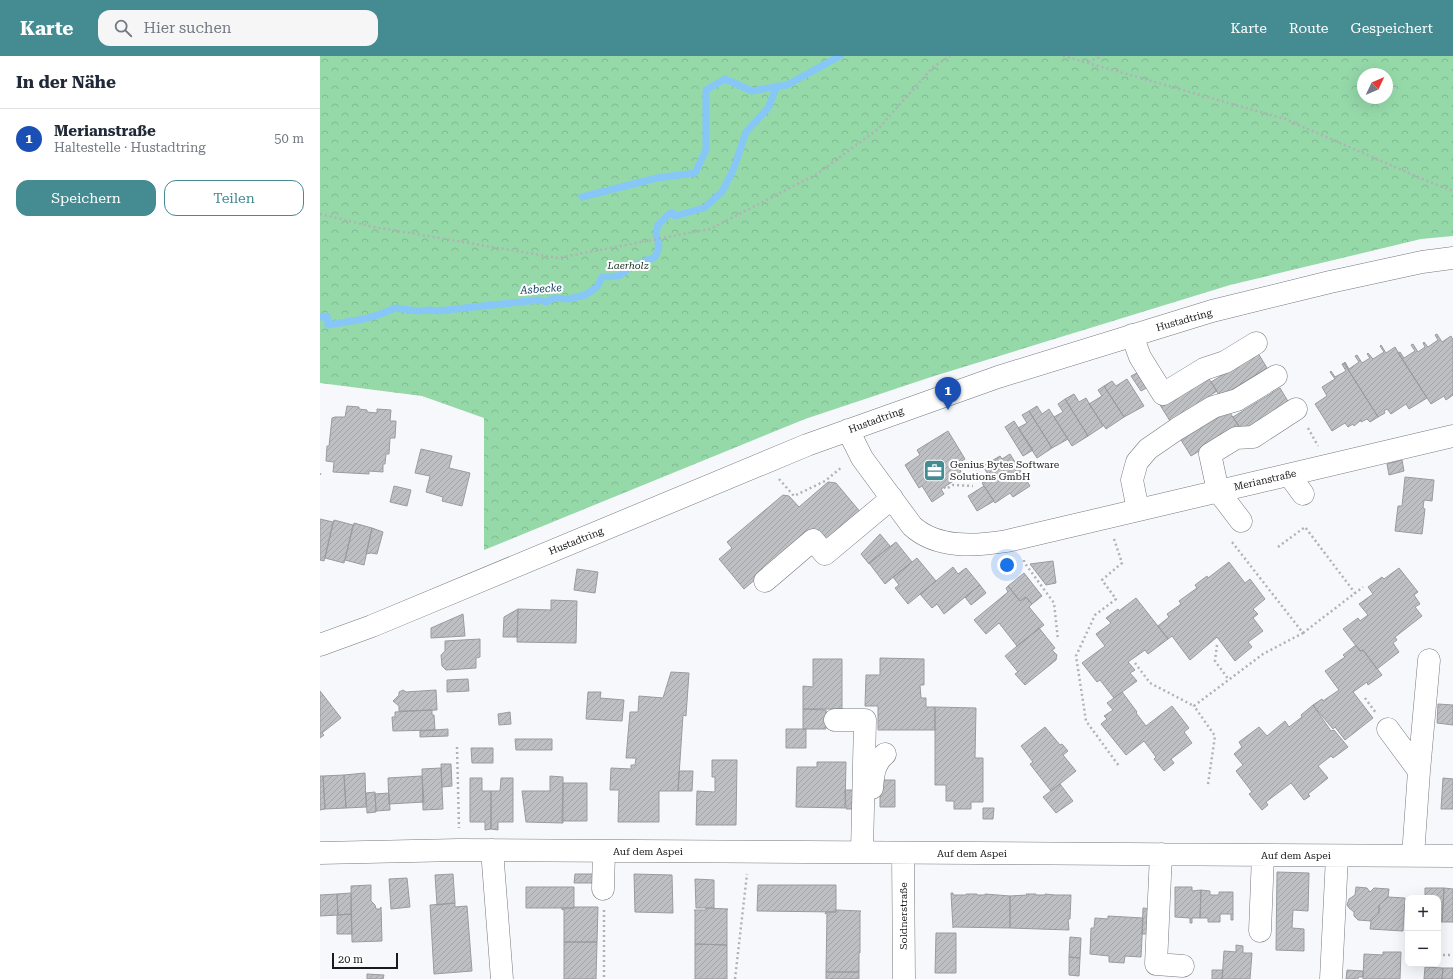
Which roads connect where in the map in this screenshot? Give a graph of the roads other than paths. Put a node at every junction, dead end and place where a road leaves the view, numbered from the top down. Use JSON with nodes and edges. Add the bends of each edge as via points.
{"nodes":[{"id":1,"x":1453,"y":258,"type":"edge"},
{"id":2,"x":1132,"y":335,"type":"junction"},
{"id":3,"x":1256,"y":343,"type":"dead end"},
{"id":4,"x":1276,"y":376,"type":"dead end"},
{"id":5,"x":1296,"y":409,"type":"road end"},
{"id":6,"x":848,"y":430,"type":"junction"},
{"id":7,"x":1453,"y":436,"type":"edge"},
{"id":8,"x":1289,"y":475,"type":"junction"},
{"id":9,"x":1218,"y":491,"type":"junction"},
{"id":10,"x":1303,"y":494,"type":"dead end"},
{"id":11,"x":892,"y":498,"type":"junction"},
{"id":12,"x":1138,"y":510,"type":"junction"},
{"id":13,"x":1241,"y":521,"type":"dead end"},
{"id":14,"x":765,"y":581,"type":"dead end"},
{"id":15,"x":320,"y":645,"type":"edge"},
{"id":16,"x":1429,"y":660,"type":"dead end"},
{"id":17,"x":835,"y":720,"type":"dead end"},
{"id":18,"x":1388,"y":729,"type":"dead end"},
{"id":19,"x":885,"y":754,"type":"dead end"},
{"id":20,"x":1419,"y":772,"type":"junction"},
{"id":21,"x":862,"y":823,"type":"junction"},
{"id":22,"x":492,"y":850,"type":"junction"},
{"id":23,"x":604,"y":851,"type":"junction"},
{"id":24,"x":862,"y":852,"type":"junction"},
{"id":25,"x":320,"y":853,"type":"edge"},
{"id":26,"x":903,"y":853,"type":"junction"},
{"id":27,"x":1162,"y":854,"type":"junction"},
{"id":28,"x":1263,"y":855,"type":"junction"},
{"id":29,"x":1337,"y":856,"type":"junction"},
{"id":30,"x":1413,"y":856,"type":"junction"},
{"id":31,"x":1453,"y":856,"type":"edge"},
{"id":32,"x":603,"y":889,"type":"road end"},
{"id":33,"x":1260,"y":932,"type":"dead end"},
{"id":34,"x":1183,"y":966,"type":"dead end"},
{"id":35,"x":502,"y":979,"type":"edge"},
{"id":36,"x":904,"y":979,"type":"edge"},
{"id":37,"x":1331,"y":979,"type":"edge"}],
"edges":[{"from":1,"to":2,"type":"street","name":"Hustadtring","via":[[1422,262],[1330,282],[1212,311]]},
{"from":2,"to":3,"type":"street","via":[[1140,357],[1163,394],[1204,369],[1224,362]]},
{"from":2,"to":6,"type":"street","name":"Hustadtring","via":[[998,377]]},
{"from":4,"to":12,"type":"street","via":[[1237,400],[1213,407],[1148,449],[1137,462],[1132,480]]},
{"from":5,"to":9,"type":"street","via":[[1253,436],[1236,438],[1210,454]]},
{"from":6,"to":11,"type":"street","name":"Merianstraße","via":[[862,458]]},
{"from":6,"to":15,"type":"street","name":"Hustadtring","via":[[372,626]]},
{"from":7,"to":8,"type":"street","name":"Merianstraße"},
{"from":8,"to":9,"type":"street","name":"Merianstraße"},
{"from":8,"to":10,"type":"street"},
{"from":9,"to":12,"type":"street","name":"Merianstraße"},
{"from":9,"to":13,"type":"street"},
{"from":11,"to":12,"type":"street","name":"Merianstraße","via":[[919,532],[932,539],[964,545],[1021,538]]},
{"from":11,"to":14,"type":"street","via":[[825,554],[813,540]]},
{"from":16,"to":20,"type":"street"},
{"from":17,"to":21,"type":"street","via":[[865,720]]},
{"from":18,"to":20,"type":"street"},
{"from":19,"to":21,"type":"street","via":[[874,770],[872,807]]},
{"from":20,"to":30,"type":"street"},
{"from":21,"to":24,"type":"street"},
{"from":22,"to":23,"type":"street","name":"Auf dem Aspei"},
{"from":22,"to":25,"type":"street","name":"Auf dem Aspei"},
{"from":22,"to":35,"type":"street"},
{"from":23,"to":24,"type":"street","name":"Auf dem Aspei"},
{"from":23,"to":32,"type":"street"},
{"from":24,"to":26,"type":"street","name":"Auf dem Aspei"},
{"from":26,"to":27,"type":"street","name":"Auf dem Aspei"},
{"from":26,"to":36,"type":"street","name":"Soldnerstraße"},
{"from":27,"to":28,"type":"street","name":"Auf dem Aspei"},
{"from":27,"to":34,"type":"street","via":[[1156,964]]},
{"from":28,"to":29,"type":"street","name":"Auf dem Aspei"},
{"from":28,"to":33,"type":"street"},
{"from":29,"to":30,"type":"street","name":"Auf dem Aspei"},
{"from":29,"to":37,"type":"street"},
{"from":30,"to":31,"type":"street","name":"Auf dem Aspei"}]}
